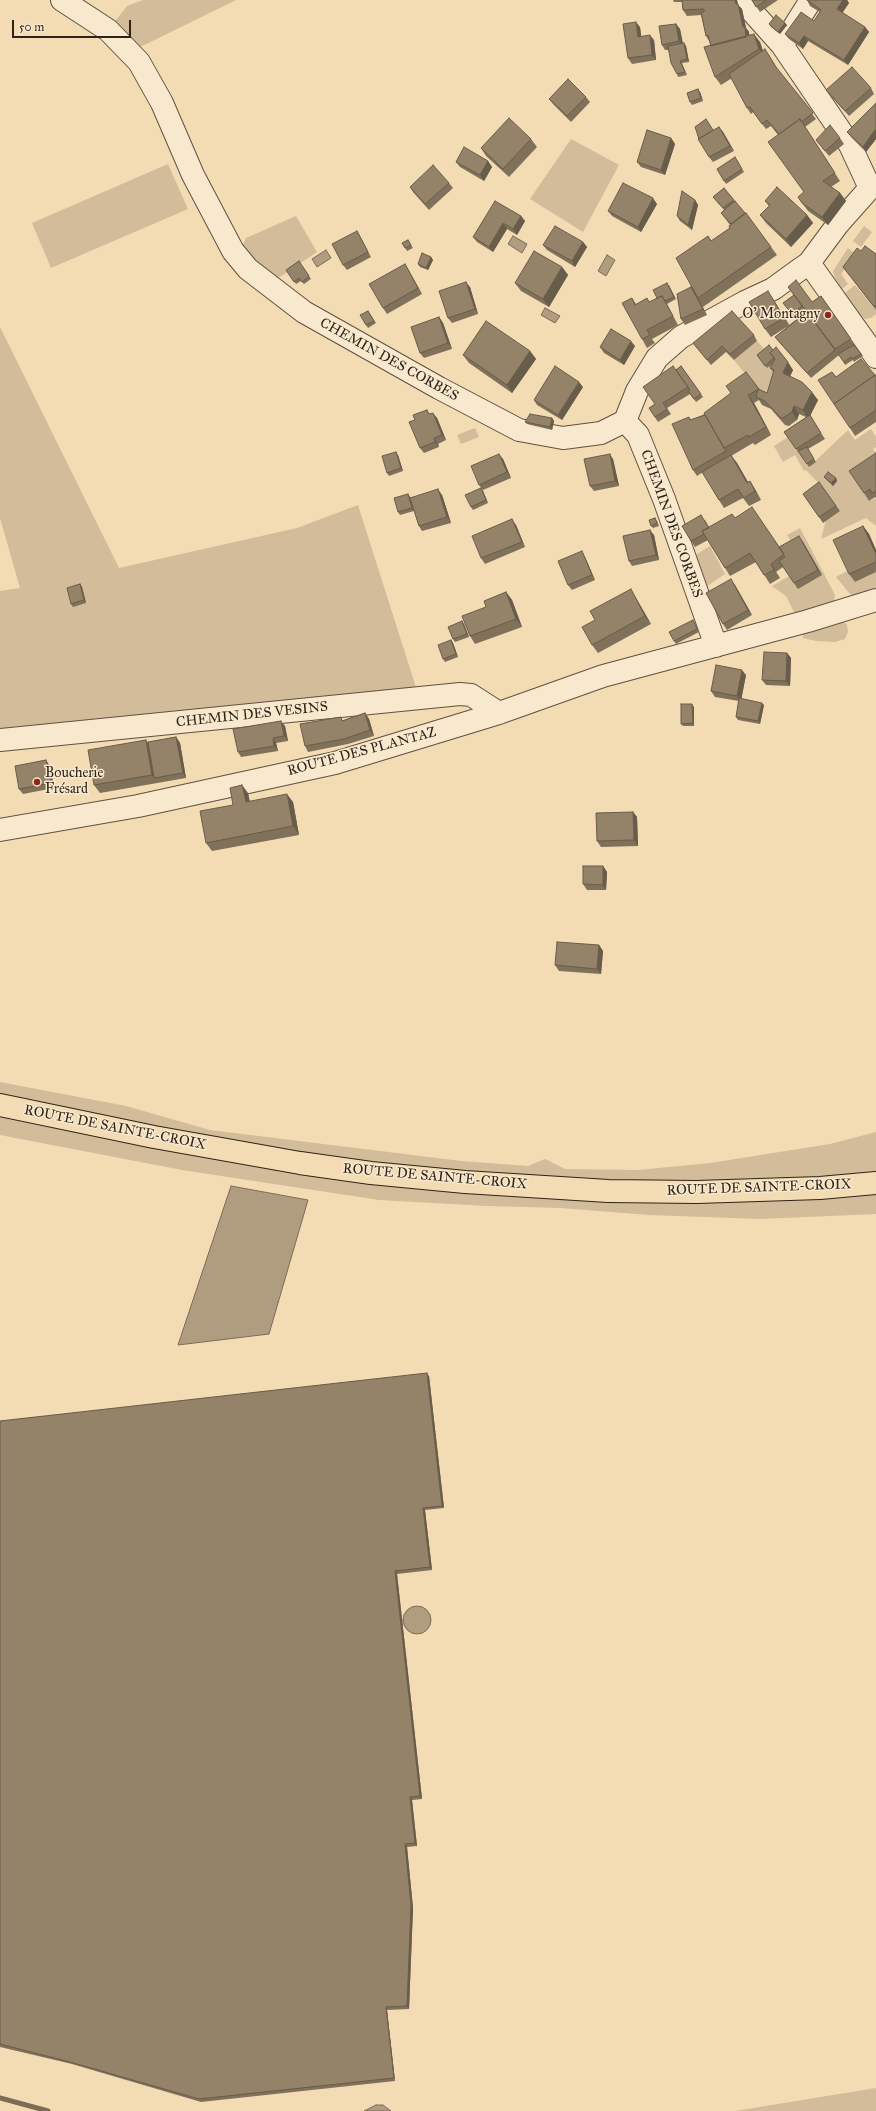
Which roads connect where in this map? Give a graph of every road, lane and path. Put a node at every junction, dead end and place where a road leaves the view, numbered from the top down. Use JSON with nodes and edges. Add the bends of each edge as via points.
{"nodes":[{"id":1,"x":62,"y":0,"type":"edge"},
{"id":2,"x":746,"y":0,"type":"edge"},
{"id":3,"x":811,"y":0,"type":"edge"},
{"id":4,"x":782,"y":45,"type":"junction"},
{"id":5,"x":873,"y":187,"type":"edge"},
{"id":6,"x":809,"y":263,"type":"junction"},
{"id":7,"x":876,"y":357,"type":"edge"},
{"id":8,"x":625,"y":421,"type":"junction"},
{"id":9,"x":876,"y":600,"type":"edge"},
{"id":10,"x":716,"y":646,"type":"junction"},
{"id":11,"x":499,"y":713,"type":"junction"},
{"id":12,"x":0,"y":740,"type":"edge"},
{"id":13,"x":0,"y":830,"type":"edge"},
{"id":14,"x":0,"y":1105,"type":"edge"},
{"id":15,"x":876,"y":1183,"type":"edge"}],
"edges":[{"from":1,"to":8,"type":"street","name":"CHEMIN DES CORBES","via":[[108,30],[139,62],[162,103],[193,175],[233,251],[248,269],[304,312],[438,388],[519,430],[563,438],[601,433]]},
{"from":2,"to":4,"type":"street","via":[[748,7]]},
{"from":3,"to":4,"type":"street"},
{"from":4,"to":5,"type":"street","via":[[850,145]]},
{"from":5,"to":6,"type":"street","via":[[838,224]]},
{"from":6,"to":7,"type":"street"},
{"from":6,"to":8,"type":"street","via":[[773,289],[681,337],[657,358],[637,391]]},
{"from":8,"to":10,"type":"street","name":"CHEMIN DES CORBES","via":[[638,435],[664,499]]},
{"from":9,"to":10,"type":"street","name":"ROUTE DES PLANTAZ"},
{"from":10,"to":11,"type":"street","name":"ROUTE DES PLANTAZ","via":[[603,676]]},
{"from":11,"to":12,"type":"street","name":"CHEMIN DES VESINS","via":[[471,695],[460,694]]},
{"from":11,"to":13,"type":"street","name":"ROUTE DES PLANTAZ","via":[[335,763],[138,806]]},
{"from":14,"to":15,"type":"main road","name":"ROUTE DE SAINTE-CROIX","via":[[154,1138],[300,1163],[465,1182],[608,1191],[697,1192],[804,1189]]}]}
